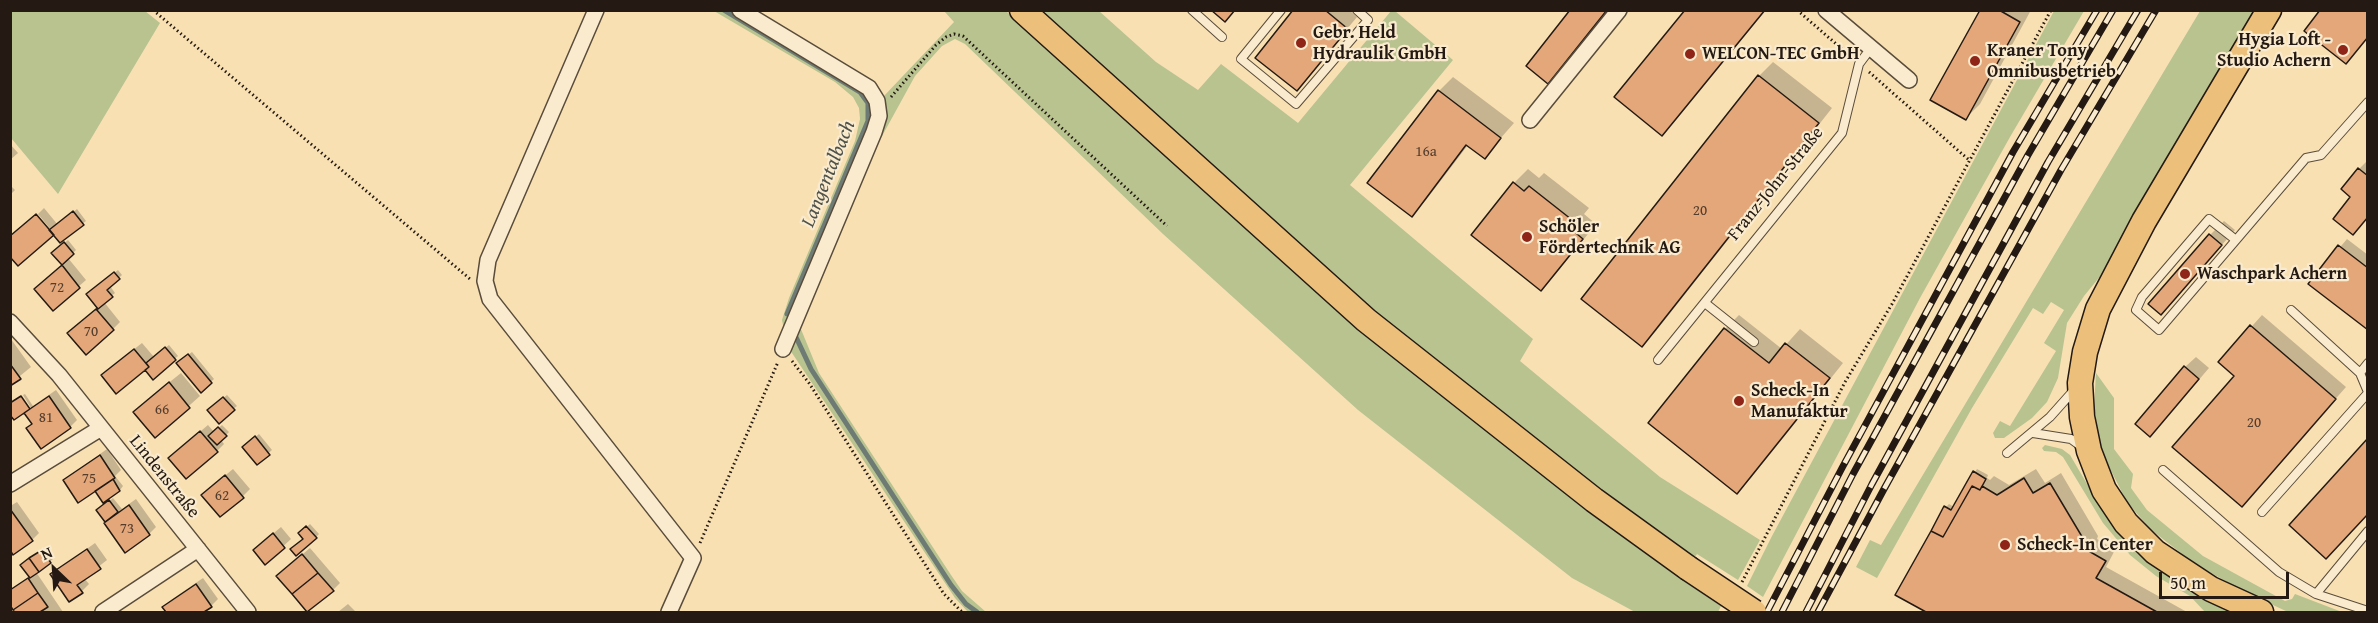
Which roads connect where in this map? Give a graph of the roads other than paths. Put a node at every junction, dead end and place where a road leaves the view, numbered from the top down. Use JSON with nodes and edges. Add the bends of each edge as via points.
{"nodes":[{"id":1,"x":597,"y":10,"type":"edge"},
{"id":2,"x":740,"y":10,"type":"edge"},
{"id":3,"x":1022,"y":10,"type":"edge"},
{"id":4,"x":1192,"y":10,"type":"edge"},
{"id":5,"x":1281,"y":10,"type":"edge"},
{"id":6,"x":1357,"y":10,"type":"edge"},
{"id":7,"x":1619,"y":10,"type":"edge"},
{"id":8,"x":1826,"y":10,"type":"edge"},
{"id":9,"x":2269,"y":10,"type":"edge"},
{"id":10,"x":1222,"y":37,"type":"dead end"},
{"id":11,"x":1872,"y":48,"type":"junction"},
{"id":12,"x":1909,"y":80,"type":"dead end"},
{"id":13,"x":2367,"y":102,"type":"edge"},
{"id":14,"x":1530,"y":120,"type":"dead end"},
{"id":15,"x":2236,"y":240,"type":"junction"},
{"id":16,"x":1705,"y":303,"type":"junction"},
{"id":17,"x":2291,"y":310,"type":"dead end"},
{"id":18,"x":10,"y":322,"type":"edge"},
{"id":19,"x":1754,"y":342,"type":"dead end"},
{"id":20,"x":783,"y":349,"type":"road end"},
{"id":21,"x":1658,"y":360,"type":"dead end"},
{"id":22,"x":2367,"y":363,"type":"edge"},
{"id":23,"x":2360,"y":373,"type":"junction"},
{"id":24,"x":2080,"y":383,"type":"junction"},
{"id":25,"x":2367,"y":392,"type":"edge"},
{"id":26,"x":101,"y":428,"type":"junction"},
{"id":27,"x":2033,"y":433,"type":"junction"},
{"id":28,"x":2089,"y":451,"type":"junction"},
{"id":29,"x":2007,"y":453,"type":"dead end"},
{"id":30,"x":2163,"y":470,"type":"dead end"},
{"id":31,"x":10,"y":484,"type":"edge"},
{"id":32,"x":2262,"y":512,"type":"dead end"},
{"id":33,"x":2367,"y":531,"type":"edge"},
{"id":34,"x":198,"y":549,"type":"junction"},
{"id":35,"x":2316,"y":594,"type":"junction"},
{"id":36,"x":2367,"y":611,"type":"edge"},
{"id":37,"x":103,"y":612,"type":"edge"},
{"id":38,"x":248,"y":612,"type":"edge"},
{"id":39,"x":669,"y":612,"type":"edge"},
{"id":40,"x":1754,"y":612,"type":"edge"},
{"id":41,"x":2261,"y":612,"type":"edge"}],
"edges":[{"from":1,"to":39,"type":"street","via":[[488,260],[486,284],[490,299],[693,558]]},
{"from":2,"to":20,"type":"street","via":[[868,88],[877,101],[879,116]]},
{"from":3,"to":40,"type":"main road","bridge":true,"via":[[1366,321],[1594,500]]},
{"from":4,"to":10,"type":"lane"},
{"from":5,"to":6,"type":"lane","via":[[1241,58],[1296,105],[1368,20]]},
{"from":7,"to":14,"type":"street"},
{"from":8,"to":11,"type":"street"},
{"from":9,"to":24,"type":"main road","via":[[2144,221],[2098,309]]},
{"from":11,"to":12,"type":"street"},
{"from":11,"to":16,"type":"lane","name":"Franz-John-Straße","via":[[1859,64],[1842,133]]},
{"from":13,"to":15,"type":"lane","via":[[2321,155],[2306,158]]},
{"from":15,"to":15,"type":"lane","via":[[2209,219],[2142,297],[2136,310],[2159,330]]},
{"from":16,"to":19,"type":"lane"},
{"from":16,"to":21,"type":"lane","name":"Franz-John-Straße"},
{"from":17,"to":23,"type":"lane"},
{"from":18,"to":26,"type":"street","name":"Lindenstraße"},
{"from":22,"to":23,"type":"lane"},
{"from":23,"to":25,"type":"lane"},
{"from":24,"to":27,"type":"lane"},
{"from":24,"to":28,"type":"main road"},
{"from":25,"to":32,"type":"lane"},
{"from":26,"to":31,"type":"street"},
{"from":26,"to":34,"type":"street","name":"Lindenstraße"},
{"from":27,"to":28,"type":"lane","via":[[2071,439]]},
{"from":27,"to":29,"type":"lane"},
{"from":28,"to":41,"type":"main road","via":[[2104,490],[2126,522],[2155,552],[2211,589]]},
{"from":30,"to":35,"type":"lane","via":[[2279,572]]},
{"from":33,"to":35,"type":"lane"},
{"from":34,"to":37,"type":"street"},
{"from":34,"to":38,"type":"street","name":"Lindenstraße"},
{"from":35,"to":36,"type":"lane"}]}
